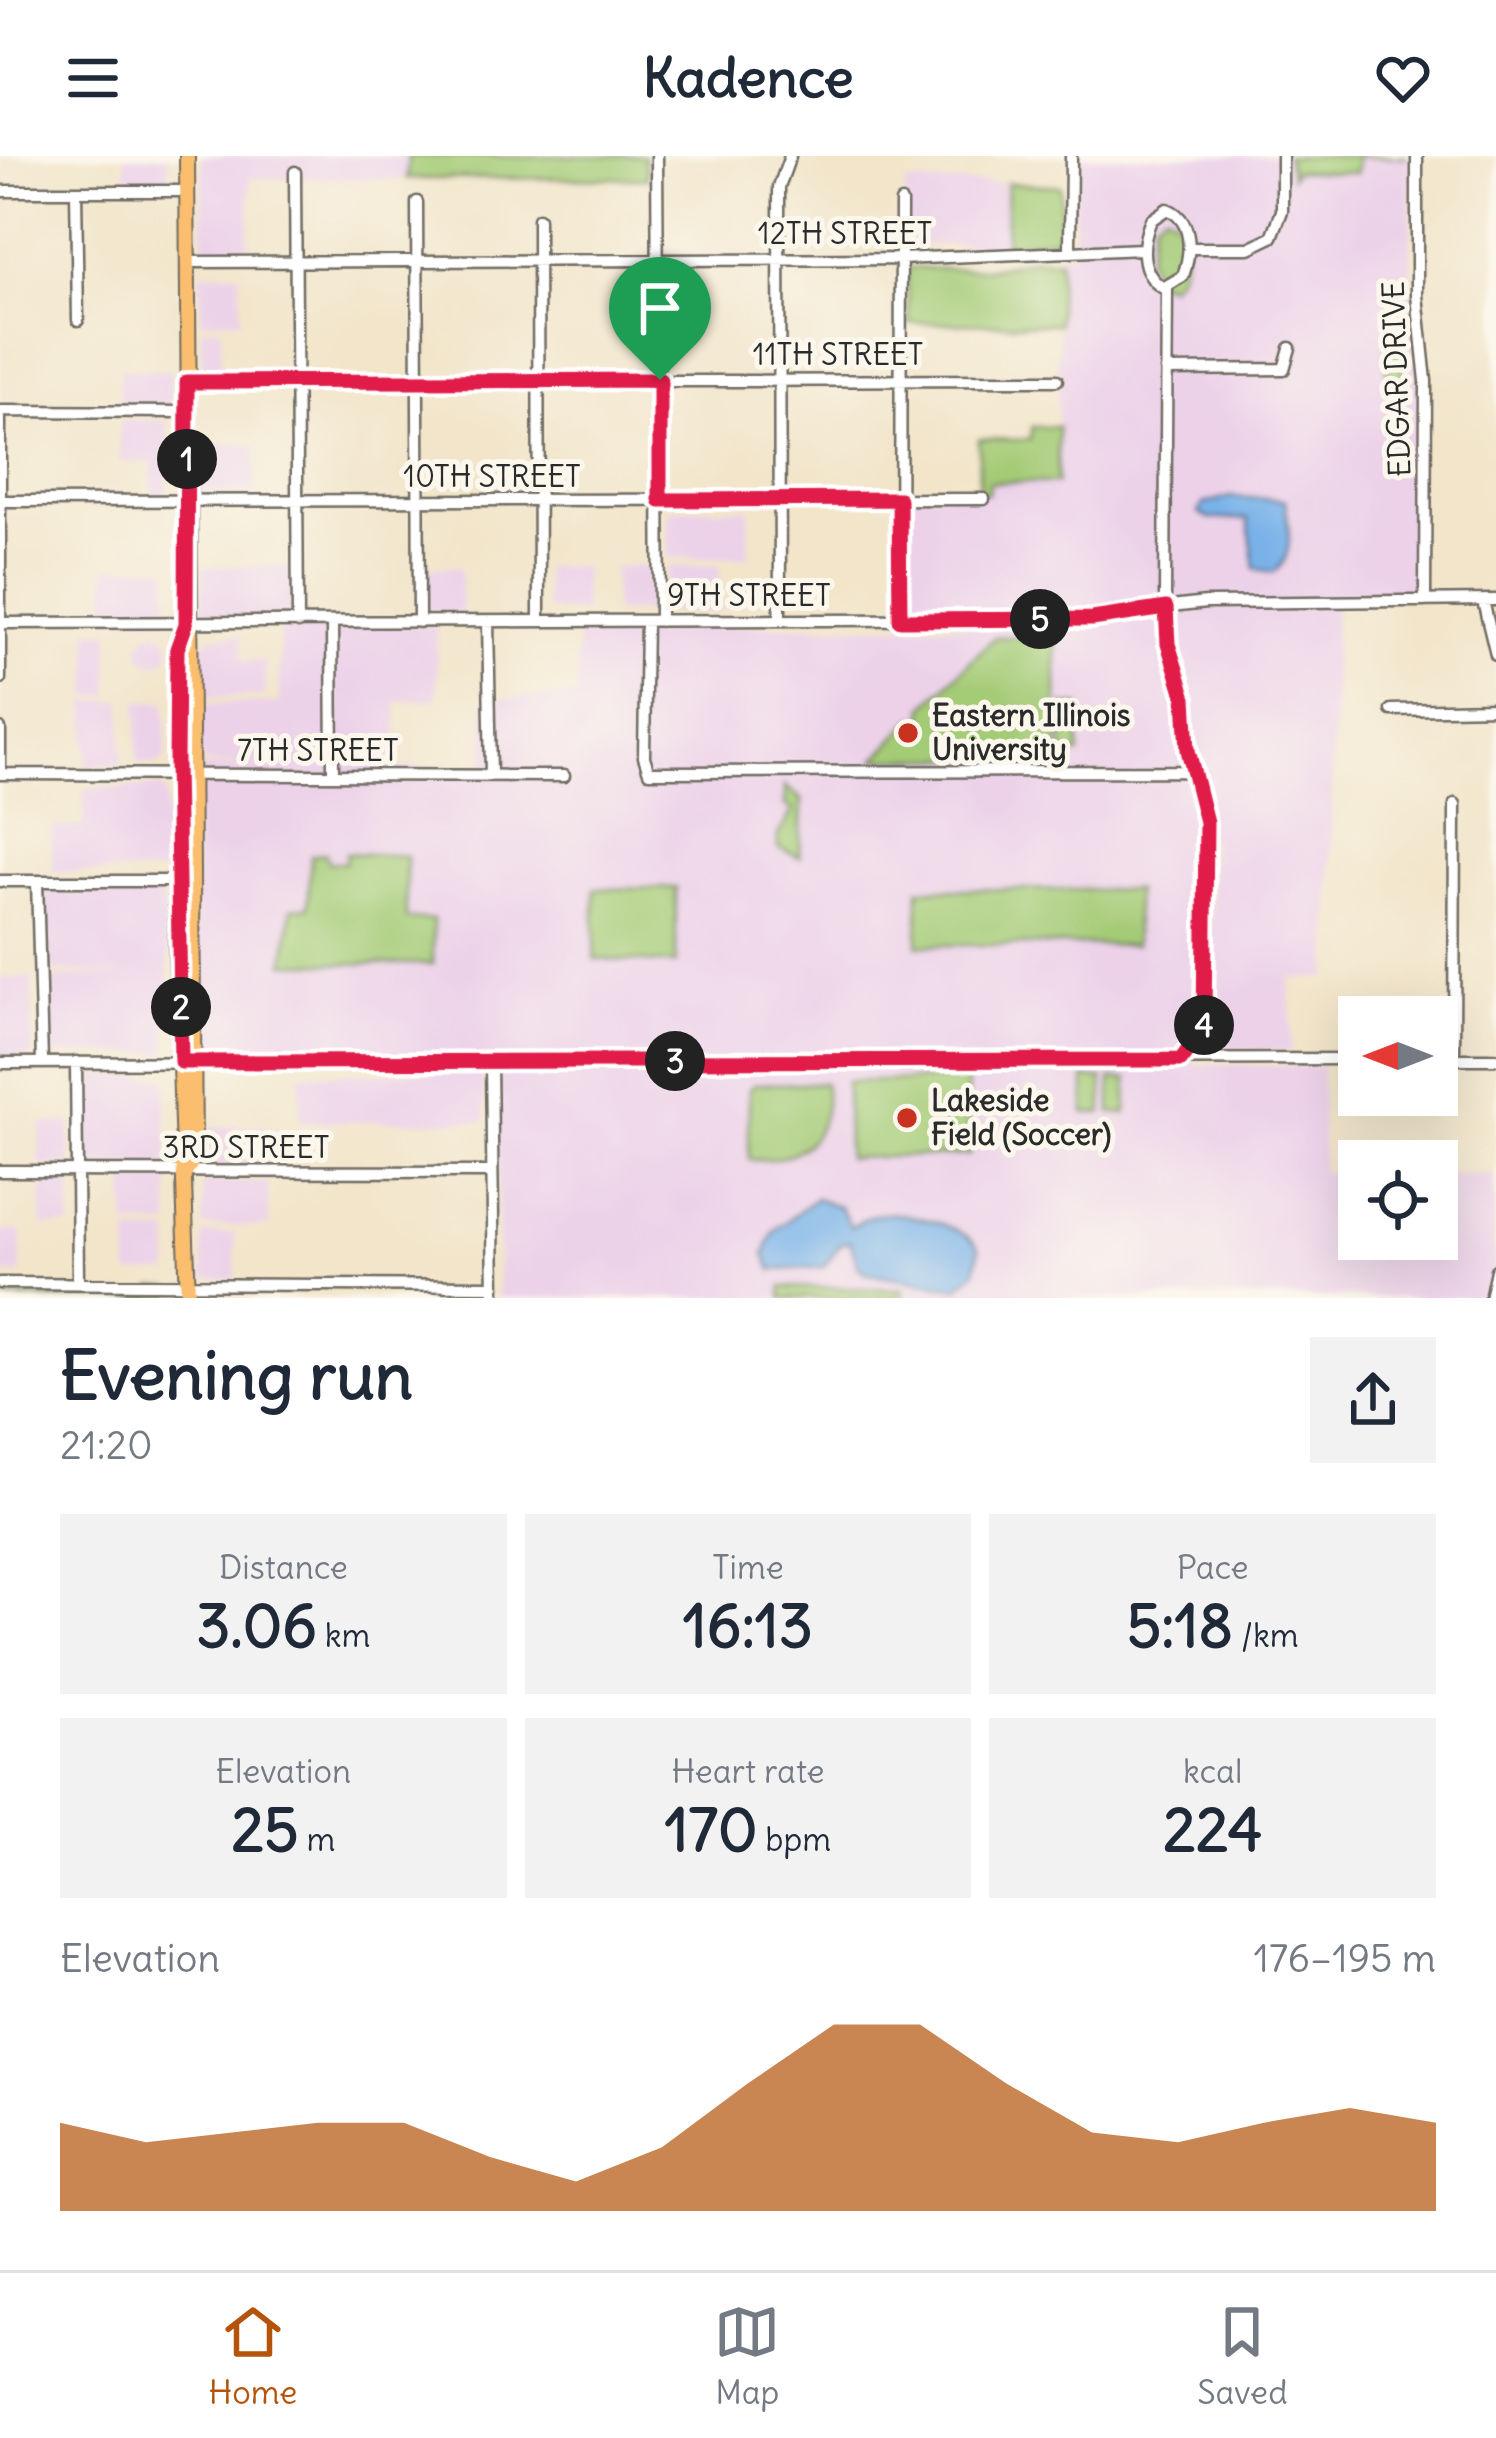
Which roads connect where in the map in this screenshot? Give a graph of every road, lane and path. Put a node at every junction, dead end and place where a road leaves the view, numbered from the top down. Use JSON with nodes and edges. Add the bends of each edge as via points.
{"nodes":[{"id":1,"x":187,"y":156,"type":"edge"},
{"id":2,"x":657,"y":156,"type":"edge"},
{"id":3,"x":790,"y":156,"type":"edge"},
{"id":4,"x":1071,"y":156,"type":"edge"},
{"id":5,"x":1282,"y":156,"type":"edge"},
{"id":6,"x":1417,"y":156,"type":"edge"},
{"id":7,"x":295,"y":172,"type":"dead end"},
{"id":8,"x":0,"y":191,"type":"edge"},
{"id":9,"x":76,"y":191,"type":"junction"},
{"id":10,"x":187,"y":191,"type":"junction"},
{"id":11,"x":417,"y":202,"type":"dead end"},
{"id":12,"x":901,"y":202,"type":"dead end"},
{"id":13,"x":538,"y":219,"type":"dead end"},
{"id":14,"x":1070,"y":248,"type":"junction"},
{"id":15,"x":1190,"y":248,"type":"junction"},
{"id":16,"x":1143,"y":249,"type":"junction"},
{"id":17,"x":781,"y":258,"type":"junction"},
{"id":18,"x":660,"y":259,"type":"junction"},
{"id":19,"x":900,"y":259,"type":"junction"},
{"id":20,"x":417,"y":260,"type":"junction"},
{"id":21,"x":538,"y":260,"type":"junction"},
{"id":22,"x":295,"y":261,"type":"junction"},
{"id":23,"x":187,"y":262,"type":"junction"},
{"id":24,"x":1167,"y":288,"type":"junction"},
{"id":25,"x":78,"y":320,"type":"dead end"},
{"id":26,"x":1290,"y":348,"type":"dead end"},
{"id":27,"x":1166,"y":370,"type":"junction"},
{"id":28,"x":902,"y":378,"type":"junction"},
{"id":29,"x":781,"y":379,"type":"junction"},
{"id":30,"x":538,"y":380,"type":"junction"},
{"id":31,"x":660,"y":380,"type":"junction"},
{"id":32,"x":1057,"y":380,"type":"dead end"},
{"id":33,"x":417,"y":381,"type":"junction"},
{"id":34,"x":187,"y":382,"type":"junction"},
{"id":35,"x":296,"y":382,"type":"junction"},
{"id":36,"x":0,"y":411,"type":"edge"},
{"id":37,"x":187,"y":412,"type":"junction"},
{"id":38,"x":0,"y":420,"type":"edge"},
{"id":39,"x":899,"y":499,"type":"junction"},
{"id":40,"x":984,"y":499,"type":"dead end"},
{"id":41,"x":660,"y":500,"type":"junction"},
{"id":42,"x":781,"y":500,"type":"junction"},
{"id":43,"x":1,"y":501,"type":"edge"},
{"id":44,"x":539,"y":501,"type":"junction"},
{"id":45,"x":297,"y":502,"type":"junction"},
{"id":46,"x":418,"y":502,"type":"junction"},
{"id":47,"x":187,"y":503,"type":"junction"},
{"id":48,"x":1490,"y":600,"type":"edge"},
{"id":49,"x":1425,"y":601,"type":"junction"},
{"id":50,"x":1166,"y":608,"type":"junction"},
{"id":51,"x":780,"y":620,"type":"junction"},
{"id":52,"x":900,"y":620,"type":"junction"},
{"id":53,"x":646,"y":621,"type":"junction"},
{"id":54,"x":660,"y":621,"type":"junction"},
{"id":55,"x":419,"y":622,"type":"junction"},
{"id":56,"x":488,"y":622,"type":"junction"},
{"id":57,"x":539,"y":622,"type":"junction"},
{"id":58,"x":0,"y":623,"type":"edge"},
{"id":59,"x":298,"y":623,"type":"junction"},
{"id":60,"x":332,"y":623,"type":"junction"},
{"id":61,"x":186,"y":624,"type":"junction"},
{"id":62,"x":1496,"y":656,"type":"edge"},
{"id":63,"x":0,"y":679,"type":"edge"},
{"id":64,"x":1496,"y":708,"type":"edge"},
{"id":65,"x":1391,"y":710,"type":"dead end"},
{"id":66,"x":0,"y":729,"type":"edge"},
{"id":67,"x":1193,"y":771,"type":"junction"},
{"id":68,"x":0,"y":774,"type":"edge"},
{"id":69,"x":184,"y":775,"type":"junction"},
{"id":70,"x":333,"y":775,"type":"junction"},
{"id":71,"x":490,"y":776,"type":"junction"},
{"id":72,"x":564,"y":776,"type":"dead end"},
{"id":73,"x":1455,"y":804,"type":"dead end"},
{"id":74,"x":0,"y":880,"type":"edge"},
{"id":75,"x":37,"y":881,"type":"junction"},
{"id":76,"x":184,"y":881,"type":"junction"},
{"id":77,"x":1454,"y":996,"type":"edge"},
{"id":78,"x":1204,"y":1027,"type":"junction"},
{"id":79,"x":1203,"y":1059,"type":"junction"},
{"id":80,"x":1338,"y":1059,"type":"edge"},
{"id":81,"x":1458,"y":1059,"type":"edge"},
{"id":82,"x":1496,"y":1059,"type":"edge"},
{"id":83,"x":1181,"y":1060,"type":"junction"},
{"id":84,"x":491,"y":1061,"type":"junction"},
{"id":85,"x":76,"y":1062,"type":"junction"},
{"id":86,"x":187,"y":1062,"type":"junction"},
{"id":87,"x":0,"y":1063,"type":"edge"},
{"id":88,"x":42,"y":1063,"type":"junction"},
{"id":89,"x":0,"y":1171,"type":"edge"},
{"id":90,"x":77,"y":1171,"type":"junction"},
{"id":91,"x":186,"y":1172,"type":"junction"},
{"id":92,"x":492,"y":1172,"type":"junction"},
{"id":93,"x":1496,"y":1270,"type":"edge"},
{"id":94,"x":78,"y":1281,"type":"junction"},
{"id":95,"x":0,"y":1283,"type":"edge"},
{"id":96,"x":188,"y":1292,"type":"edge"},
{"id":97,"x":494,"y":1292,"type":"edge"},
{"id":98,"x":1490,"y":1298,"type":"edge"}],
"edges":[{"from":1,"to":10,"type":"main road"},
{"from":2,"to":18,"type":"street"},
{"from":3,"to":17,"type":"street","via":[[779,187]]},
{"from":4,"to":14,"type":"street"},
{"from":5,"to":15,"type":"street","via":[[1282,212],[1272,237],[1249,248]]},
{"from":6,"to":49,"type":"street","name":"EDGAR DRIVE"},
{"from":7,"to":22,"type":"street"},
{"from":8,"to":9,"type":"street"},
{"from":9,"to":10,"type":"street"},
{"from":9,"to":25,"type":"street"},
{"from":10,"to":23,"type":"main road"},
{"from":11,"to":20,"type":"street"},
{"from":12,"to":19,"type":"street"},
{"from":13,"to":21,"type":"street"},
{"from":14,"to":16,"type":"street","name":"12TH STREET"},
{"from":14,"to":19,"type":"street","name":"12TH STREET"},
{"from":15,"to":16,"type":"street","via":[[1182,221],[1167,209],[1151,220]]},
{"from":15,"to":24,"type":"street","via":[[1183,276]]},
{"from":16,"to":24,"type":"street","via":[[1152,281]]},
{"from":17,"to":18,"type":"street","name":"12TH STREET"},
{"from":17,"to":19,"type":"street","name":"12TH STREET"},
{"from":17,"to":29,"type":"street"},
{"from":18,"to":21,"type":"street","name":"12TH STREET"},
{"from":18,"to":31,"type":"street"},
{"from":19,"to":28,"type":"street"},
{"from":20,"to":21,"type":"street","name":"12TH STREET"},
{"from":20,"to":22,"type":"street","name":"12TH STREET"},
{"from":20,"to":33,"type":"street"},
{"from":21,"to":30,"type":"street"},
{"from":22,"to":23,"type":"street","name":"12TH STREET"},
{"from":22,"to":35,"type":"street"},
{"from":23,"to":34,"type":"main road"},
{"from":24,"to":27,"type":"street"},
{"from":26,"to":27,"type":"street","via":[[1284,369]]},
{"from":27,"to":50,"type":"street"},
{"from":28,"to":29,"type":"street","name":"11TH STREET"},
{"from":28,"to":32,"type":"street","name":"11TH STREET"},
{"from":28,"to":39,"type":"street"},
{"from":29,"to":31,"type":"street","name":"11TH STREET"},
{"from":29,"to":42,"type":"street"},
{"from":30,"to":31,"type":"street","name":"11TH STREET"},
{"from":30,"to":33,"type":"street","name":"11TH STREET"},
{"from":30,"to":44,"type":"street"},
{"from":31,"to":41,"type":"street"},
{"from":33,"to":35,"type":"street","name":"11TH STREET"},
{"from":33,"to":46,"type":"street"},
{"from":34,"to":35,"type":"street","name":"11TH STREET"},
{"from":34,"to":37,"type":"main road"},
{"from":35,"to":45,"type":"street"},
{"from":36,"to":37,"type":"street"},
{"from":37,"to":47,"type":"main road"},
{"from":38,"to":43,"type":"street"},
{"from":39,"to":40,"type":"street","name":"10TH STREET"},
{"from":39,"to":42,"type":"street","name":"10TH STREET"},
{"from":39,"to":52,"type":"street"},
{"from":41,"to":42,"type":"street","name":"10TH STREET"},
{"from":41,"to":44,"type":"street","name":"10TH STREET"},
{"from":41,"to":54,"type":"street"},
{"from":42,"to":51,"type":"street"},
{"from":43,"to":47,"type":"street","name":"10TH STREET"},
{"from":43,"to":58,"type":"street"},
{"from":44,"to":46,"type":"street","name":"10TH STREET"},
{"from":44,"to":57,"type":"street"},
{"from":45,"to":46,"type":"street","name":"10TH STREET"},
{"from":45,"to":47,"type":"street","name":"10TH STREET"},
{"from":45,"to":59,"type":"street"},
{"from":46,"to":55,"type":"street"},
{"from":47,"to":61,"type":"main road"},
{"from":48,"to":49,"type":"street","name":"9TH STREET"},
{"from":48,"to":62,"type":"street"},
{"from":49,"to":50,"type":"street","name":"9TH STREET"},
{"from":50,"to":52,"type":"street","name":"9TH STREET","via":[[1092,619]]},
{"from":50,"to":67,"type":"street"},
{"from":51,"to":52,"type":"street","name":"9TH STREET"},
{"from":51,"to":54,"type":"street","name":"9TH STREET"},
{"from":53,"to":54,"type":"street","name":"9TH STREET"},
{"from":53,"to":57,"type":"street","name":"9TH STREET"},
{"from":53,"to":67,"type":"street","via":[[649,772]]},
{"from":55,"to":56,"type":"street","name":"9TH STREET"},
{"from":55,"to":60,"type":"street","name":"9TH STREET"},
{"from":56,"to":57,"type":"street","name":"9TH STREET"},
{"from":56,"to":71,"type":"street"},
{"from":58,"to":61,"type":"street","name":"9TH STREET"},
{"from":58,"to":63,"type":"street"},
{"from":59,"to":60,"type":"street","name":"9TH STREET"},
{"from":59,"to":61,"type":"street","name":"9TH STREET"},
{"from":60,"to":70,"type":"street"},
{"from":61,"to":69,"type":"main road","via":[[177,649]]},
{"from":64,"to":65,"type":"street"},
{"from":66,"to":68,"type":"street"},
{"from":67,"to":78,"type":"street","via":[[1206,822]]},
{"from":68,"to":69,"type":"street","name":"7TH STREET"},
{"from":69,"to":70,"type":"street","name":"7TH STREET"},
{"from":69,"to":76,"type":"main road"},
{"from":70,"to":71,"type":"street","name":"7TH STREET"},
{"from":71,"to":72,"type":"street","name":"7TH STREET"},
{"from":73,"to":77,"type":"street"},
{"from":74,"to":75,"type":"street"},
{"from":75,"to":76,"type":"street"},
{"from":75,"to":88,"type":"street"},
{"from":76,"to":86,"type":"main road"},
{"from":78,"to":79,"type":"street"},
{"from":78,"to":83,"type":"street"},
{"from":79,"to":80,"type":"street"},
{"from":79,"to":83,"type":"street"},
{"from":81,"to":82,"type":"street"},
{"from":83,"to":84,"type":"street"},
{"from":84,"to":86,"type":"street"},
{"from":84,"to":92,"type":"street"},
{"from":85,"to":86,"type":"street"},
{"from":85,"to":88,"type":"street"},
{"from":85,"to":90,"type":"street"},
{"from":86,"to":91,"type":"main road"},
{"from":87,"to":88,"type":"street"},
{"from":89,"to":90,"type":"street","name":"3RD STREET"},
{"from":90,"to":91,"type":"street","name":"3RD STREET"},
{"from":90,"to":94,"type":"street"},
{"from":91,"to":92,"type":"street","name":"3RD STREET"},
{"from":91,"to":96,"type":"main road"},
{"from":92,"to":97,"type":"street"},
{"from":93,"to":98,"type":"street"},
{"from":94,"to":95,"type":"street"},
{"from":94,"to":96,"type":"street"},
{"from":96,"to":97,"type":"street"}]}
